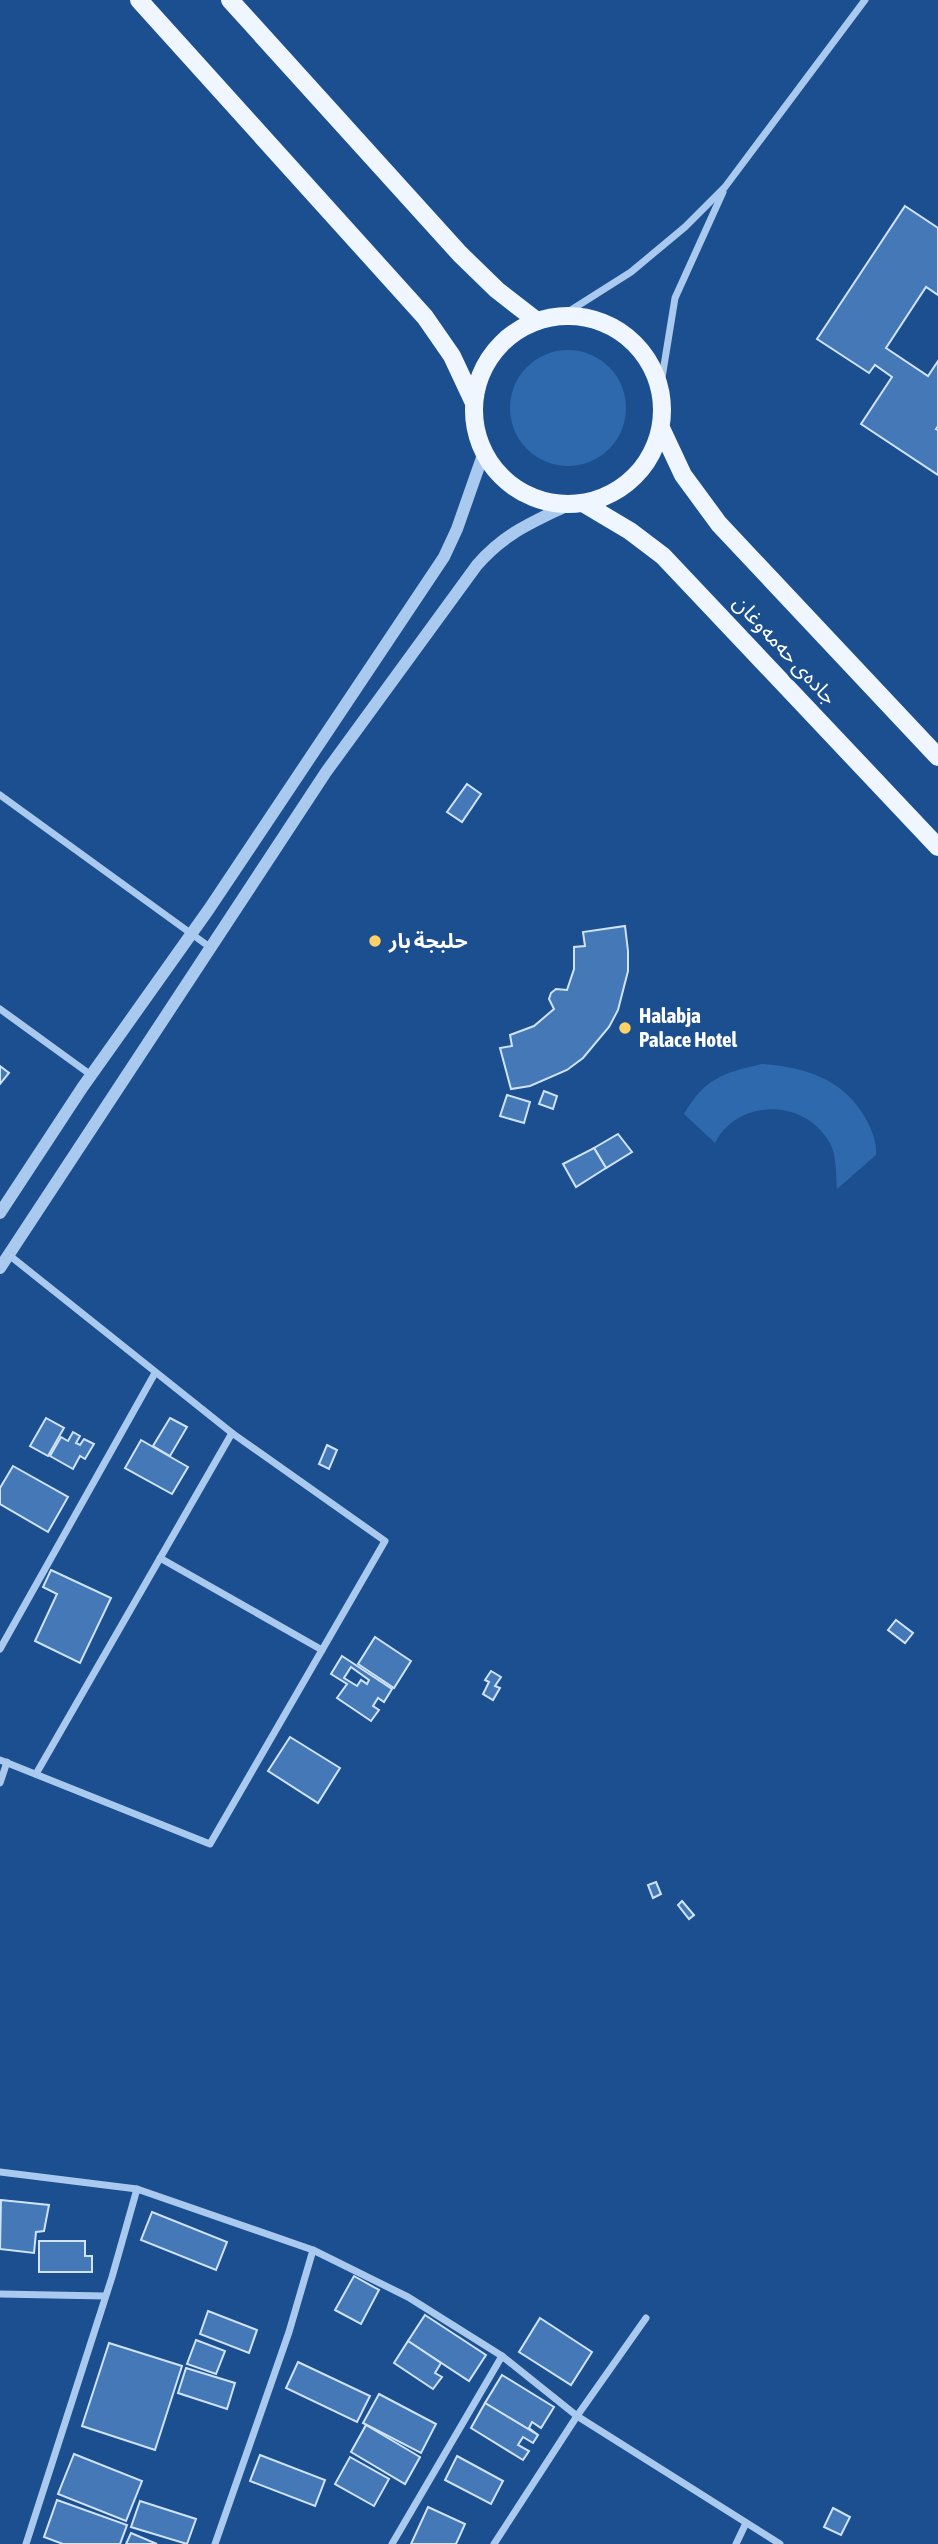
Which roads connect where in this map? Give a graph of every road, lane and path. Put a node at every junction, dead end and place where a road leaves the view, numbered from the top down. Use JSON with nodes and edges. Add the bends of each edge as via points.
{"nodes":[{"id":1,"x":139,"y":0,"type":"edge"},
{"id":2,"x":230,"y":0,"type":"edge"},
{"id":3,"x":865,"y":0,"type":"edge"},
{"id":4,"x":725,"y":187,"type":"junction"},
{"id":5,"x":560,"y":317,"type":"junction"},
{"id":6,"x":537,"y":321,"type":"junction"},
{"id":7,"x":660,"y":390,"type":"junction"},
{"id":8,"x":474,"y":404,"type":"junction"},
{"id":9,"x":661,"y":428,"type":"junction"},
{"id":10,"x":484,"y":452,"type":"junction"},
{"id":11,"x":575,"y":504,"type":"junction"},
{"id":12,"x":938,"y":757,"type":"edge"},
{"id":13,"x":308,"y":761,"type":"junction"},
{"id":14,"x":326,"y":772,"type":"junction"},
{"id":15,"x":0,"y":795,"type":"edge"},
{"id":16,"x":938,"y":847,"type":"edge"},
{"id":17,"x":209,"y":909,"type":"junction"},
{"id":18,"x":228,"y":923,"type":"junction"},
{"id":19,"x":191,"y":933,"type":"junction"},
{"id":20,"x":211,"y":948,"type":"junction"},
{"id":21,"x":0,"y":1009,"type":"edge"},
{"id":22,"x":91,"y":1075,"type":"junction"},
{"id":23,"x":0,"y":1213,"type":"edge"},
{"id":24,"x":9,"y":1255,"type":"junction"},
{"id":25,"x":0,"y":1268,"type":"edge"},
{"id":26,"x":155,"y":1373,"type":"junction"},
{"id":27,"x":232,"y":1433,"type":"junction"},
{"id":28,"x":160,"y":1558,"type":"junction"},
{"id":29,"x":0,"y":1649,"type":"edge"},
{"id":30,"x":322,"y":1650,"type":"junction"},
{"id":31,"x":3,"y":1761,"type":"edge"},
{"id":32,"x":37,"y":1774,"type":"junction"},
{"id":33,"x":0,"y":1783,"type":"edge"},
{"id":34,"x":0,"y":2172,"type":"edge"},
{"id":35,"x":137,"y":2189,"type":"junction"},
{"id":36,"x":313,"y":2250,"type":"junction"},
{"id":37,"x":0,"y":2294,"type":"edge"},
{"id":38,"x":105,"y":2296,"type":"junction"},
{"id":39,"x":646,"y":2318,"type":"dead end"},
{"id":40,"x":502,"y":2356,"type":"junction"},
{"id":41,"x":577,"y":2416,"type":"junction"},
{"id":42,"x":746,"y":2523,"type":"junction"},
{"id":43,"x":26,"y":2544,"type":"edge"},
{"id":44,"x":215,"y":2544,"type":"edge"},
{"id":45,"x":392,"y":2544,"type":"edge"},
{"id":46,"x":494,"y":2544,"type":"edge"},
{"id":47,"x":736,"y":2544,"type":"edge"},
{"id":48,"x":780,"y":2544,"type":"edge"}],
"edges":[{"from":1,"to":8,"type":"main road","via":[[425,317],[452,356]]},
{"from":2,"to":6,"type":"main road","via":[[460,254]]},
{"from":3,"to":4,"type":"street"},
{"from":4,"to":5,"type":"street","via":[[631,272]]},
{"from":4,"to":7,"type":"street","via":[[675,298]]},
{"from":5,"to":6,"type":"main road"},
{"from":5,"to":7,"type":"main road","via":[[587,318],[612,327],[634,343]]},
{"from":6,"to":8,"type":"main road","via":[[513,334],[493,353],[480,377]]},
{"from":7,"to":9,"type":"main road"},
{"from":8,"to":10,"type":"main road"},
{"from":9,"to":11,"type":"main road","via":[[651,455],[634,478],[610,495]]},
{"from":9,"to":12,"type":"main road","name":"جادەی حەمەوغان","via":[[683,475],[719,524]]},
{"from":10,"to":11,"type":"main road","via":[[498,474],[518,490],[542,501]]},
{"from":10,"to":13,"type":"street","via":[[444,557]]},
{"from":11,"to":14,"type":"street","via":[[510,533],[484,556]]},
{"from":11,"to":16,"type":"main road","name":"جادەی حەمەوغان","via":[[630,531],[663,556]]},
{"from":13,"to":14,"type":"street"},
{"from":13,"to":17,"type":"street"},
{"from":14,"to":18,"type":"street"},
{"from":15,"to":19,"type":"street"},
{"from":17,"to":18,"type":"street"},
{"from":17,"to":19,"type":"street"},
{"from":18,"to":20,"type":"street"},
{"from":19,"to":20,"type":"street"},
{"from":19,"to":22,"type":"street"},
{"from":20,"to":24,"type":"street"},
{"from":21,"to":22,"type":"street"},
{"from":22,"to":23,"type":"street"},
{"from":24,"to":25,"type":"street"},
{"from":24,"to":26,"type":"street"},
{"from":26,"to":27,"type":"street"},
{"from":26,"to":29,"type":"street"},
{"from":27,"to":28,"type":"street"},
{"from":27,"to":30,"type":"street","via":[[385,1541]]},
{"from":28,"to":30,"type":"street"},
{"from":28,"to":32,"type":"street"},
{"from":30,"to":32,"type":"street","via":[[209,1844]]},
{"from":31,"to":32,"type":"street"},
{"from":31,"to":33,"type":"street"},
{"from":34,"to":35,"type":"street"},
{"from":35,"to":36,"type":"street"},
{"from":35,"to":38,"type":"street"},
{"from":36,"to":40,"type":"street","via":[[408,2297]]},
{"from":36,"to":44,"type":"street"},
{"from":37,"to":38,"type":"street"},
{"from":38,"to":43,"type":"street"},
{"from":39,"to":41,"type":"street"},
{"from":40,"to":41,"type":"street"},
{"from":40,"to":45,"type":"street"},
{"from":41,"to":42,"type":"street"},
{"from":41,"to":46,"type":"street"},
{"from":42,"to":47,"type":"street"},
{"from":42,"to":48,"type":"street"}]}
